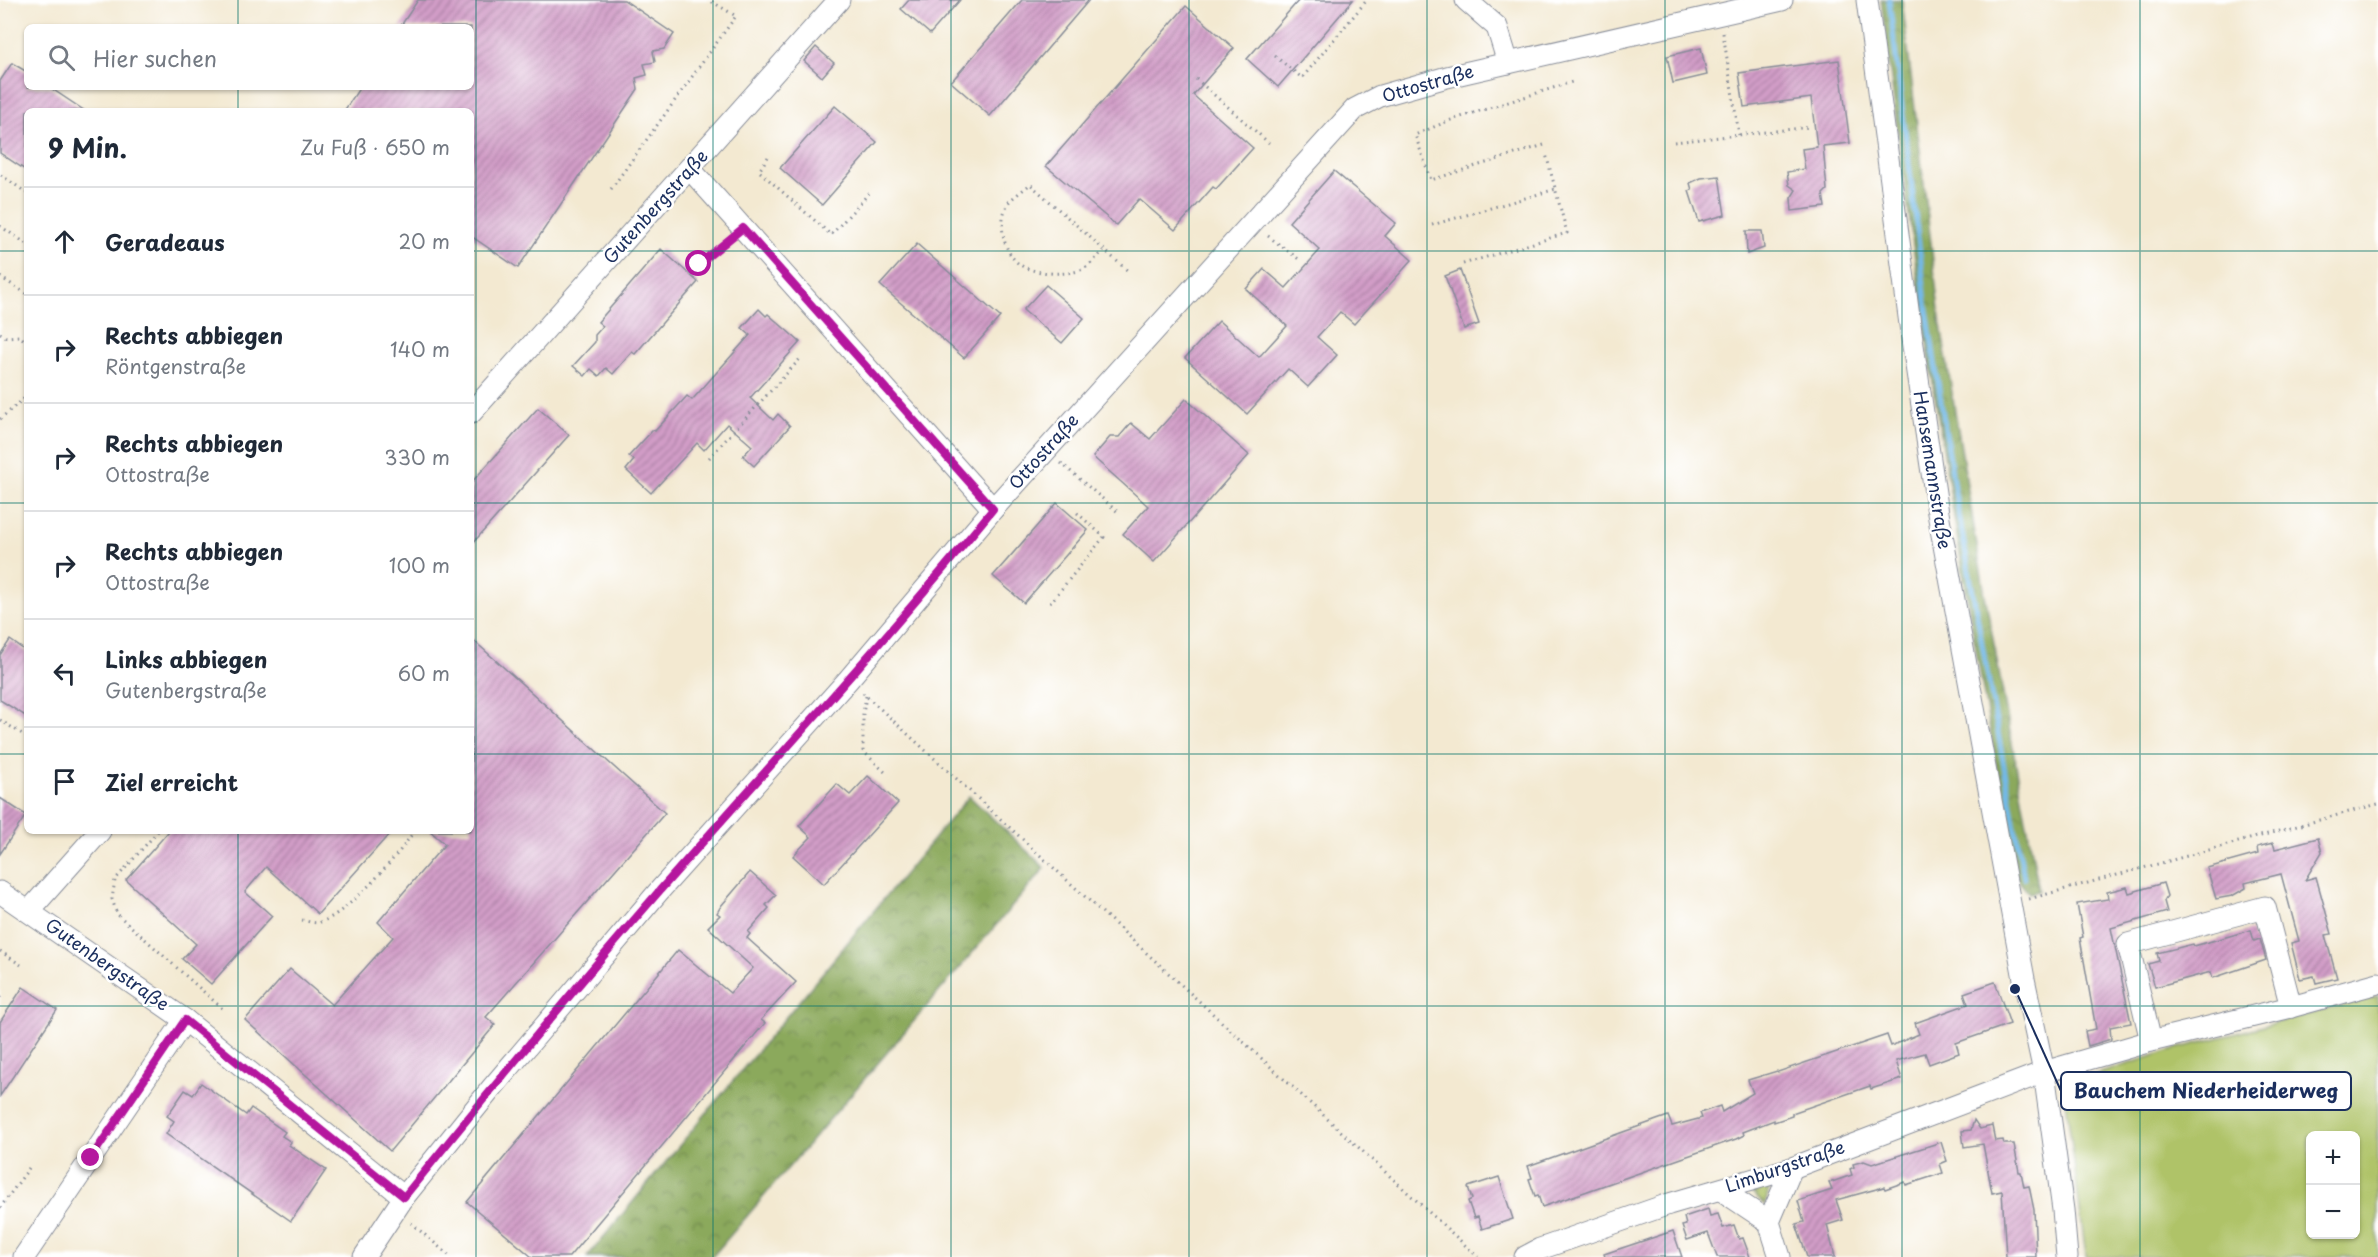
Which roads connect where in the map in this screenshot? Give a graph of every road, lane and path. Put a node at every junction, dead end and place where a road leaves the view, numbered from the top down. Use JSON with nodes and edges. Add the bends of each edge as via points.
{"nodes":[{"id":1,"x":709,"y":0,"type":"edge"},
{"id":2,"x":839,"y":0,"type":"edge"},
{"id":3,"x":1367,"y":0,"type":"edge"},
{"id":4,"x":1466,"y":0,"type":"edge"},
{"id":5,"x":1782,"y":0,"type":"edge"},
{"id":6,"x":1867,"y":0,"type":"edge"},
{"id":7,"x":1720,"y":14,"type":"junction"},
{"id":8,"x":1275,"y":56,"type":"dead end"},
{"id":9,"x":1508,"y":63,"type":"junction"},
{"id":10,"x":1196,"y":79,"type":"dead end"},
{"id":11,"x":1572,"y":82,"type":"dead end"},
{"id":12,"x":1810,"y":127,"type":"dead end"},
{"id":13,"x":1739,"y":135,"type":"junction"},
{"id":14,"x":1674,"y":142,"type":"dead end"},
{"id":15,"x":1269,"y":143,"type":"dead end"},
{"id":16,"x":1544,"y":145,"type":"dead end"},
{"id":17,"x":1546,"y":154,"type":"dead end"},
{"id":18,"x":768,"y":157,"type":"dead end"},
{"id":19,"x":690,"y":169,"type":"junction"},
{"id":20,"x":1,"y":175,"type":"edge"},
{"id":21,"x":611,"y":189,"type":"dead end"},
{"id":22,"x":1556,"y":189,"type":"junction"},
{"id":23,"x":24,"y":191,"type":"edge"},
{"id":24,"x":871,"y":191,"type":"dead end"},
{"id":25,"x":1432,"y":225,"type":"dead end"},
{"id":26,"x":0,"y":226,"type":"edge"},
{"id":27,"x":743,"y":228,"type":"junction"},
{"id":28,"x":1268,"y":236,"type":"dead end"},
{"id":29,"x":24,"y":242,"type":"edge"},
{"id":30,"x":1104,"y":250,"type":"junction"},
{"id":31,"x":1299,"y":260,"type":"dead end"},
{"id":32,"x":699,"y":264,"type":"dead end"},
{"id":33,"x":1463,"y":264,"type":"dead end"},
{"id":34,"x":1128,"y":271,"type":"dead end"},
{"id":35,"x":0,"y":277,"type":"edge"},
{"id":36,"x":24,"y":292,"type":"edge"},
{"id":37,"x":0,"y":333,"type":"edge"},
{"id":38,"x":24,"y":340,"type":"edge"},
{"id":39,"x":800,"y":359,"type":"dead end"},
{"id":40,"x":24,"y":399,"type":"edge"},
{"id":41,"x":474,"y":410,"type":"edge"},
{"id":42,"x":0,"y":419,"type":"edge"},
{"id":43,"x":1047,"y":450,"type":"junction"},
{"id":44,"x":710,"y":458,"type":"dead end"},
{"id":45,"x":993,"y":509,"type":"junction"},
{"id":46,"x":1074,"y":510,"type":"dead end"},
{"id":47,"x":1119,"y":513,"type":"dead end"},
{"id":48,"x":1050,"y":603,"type":"dead end"},
{"id":49,"x":848,"y":680,"type":"junction"},
{"id":50,"x":866,"y":696,"type":"junction"},
{"id":51,"x":0,"y":720,"type":"edge"},
{"id":52,"x":24,"y":735,"type":"edge"},
{"id":53,"x":888,"y":775,"type":"dead end"},
{"id":54,"x":2378,"y":804,"type":"edge"},
{"id":55,"x":97,"y":834,"type":"edge"},
{"id":56,"x":155,"y":834,"type":"edge"},
{"id":57,"x":412,"y":834,"type":"edge"},
{"id":58,"x":0,"y":892,"type":"edge"},
{"id":59,"x":2010,"y":905,"type":"junction"},
{"id":60,"x":29,"y":911,"type":"junction"},
{"id":61,"x":302,"y":920,"type":"dead end"},
{"id":62,"x":0,"y":951,"type":"edge"},
{"id":63,"x":21,"y":964,"type":"dead end"},
{"id":64,"x":2378,"y":983,"type":"edge"},
{"id":65,"x":3,"y":993,"type":"dead end"},
{"id":66,"x":0,"y":997,"type":"edge"},
{"id":67,"x":2291,"y":1007,"type":"junction"},
{"id":68,"x":224,"y":1010,"type":"dead end"},
{"id":69,"x":185,"y":1020,"type":"junction"},
{"id":70,"x":2151,"y":1041,"type":"junction"},
{"id":71,"x":2044,"y":1072,"type":"junction"},
{"id":72,"x":29,"y":1168,"type":"dead end"},
{"id":73,"x":1792,"y":1168,"type":"junction"},
{"id":74,"x":1720,"y":1190,"type":"junction"},
{"id":75,"x":400,"y":1203,"type":"junction"},
{"id":76,"x":0,"y":1208,"type":"edge"},
{"id":77,"x":1769,"y":1222,"type":"junction"},
{"id":78,"x":24,"y":1257,"type":"edge"},
{"id":79,"x":364,"y":1257,"type":"edge"},
{"id":80,"x":451,"y":1257,"type":"edge"},
{"id":81,"x":1478,"y":1257,"type":"edge"},
{"id":82,"x":1525,"y":1257,"type":"edge"},
{"id":83,"x":1780,"y":1257,"type":"edge"},
{"id":84,"x":2067,"y":1257,"type":"edge"}],
"edges":[{"from":1,"to":21,"type":"path","via":[[736,16]]},
{"from":2,"to":19,"type":"street","name":"Gutenbergstraße"},
{"from":3,"to":8,"type":"path","via":[[1302,78]]},
{"from":4,"to":9,"type":"street","via":[[1497,27]]},
{"from":5,"to":7,"type":"street","name":"Ottostraße"},
{"from":6,"to":59,"type":"street","name":"Hansemannstraße","via":[[1938,513]]},
{"from":7,"to":9,"type":"street","name":"Ottostraße"},
{"from":7,"to":13,"type":"path"},
{"from":9,"to":43,"type":"street","name":"Ottostraße","via":[[1380,96],[1355,109]]},
{"from":10,"to":15,"type":"path"},
{"from":11,"to":16,"type":"path","via":[[1415,135],[1431,180]]},
{"from":12,"to":13,"type":"path"},
{"from":13,"to":14,"type":"path"},
{"from":17,"to":22,"type":"path"},
{"from":18,"to":24,"type":"path","via":[[759,171],[831,235]]},
{"from":19,"to":27,"type":"street"},
{"from":19,"to":41,"type":"street","name":"Gutenbergstraße"},
{"from":20,"to":23,"type":"path"},
{"from":22,"to":25,"type":"path"},
{"from":22,"to":33,"type":"path","via":[[1568,233]]},
{"from":26,"to":29,"type":"path"},
{"from":27,"to":32,"type":"path"},
{"from":27,"to":45,"type":"street"},
{"from":28,"to":31,"type":"path"},
{"from":30,"to":30,"type":"path","via":[[1030,184],[1009,203],[1002,228],[1007,250],[1023,267],[1073,272],[1084,268]]},
{"from":30,"to":34,"type":"path"},
{"from":35,"to":36,"type":"path"},
{"from":37,"to":38,"type":"path"},
{"from":39,"to":44,"type":"path"},
{"from":40,"to":42,"type":"path"},
{"from":43,"to":45,"type":"street","name":"Ottostraße"},
{"from":43,"to":47,"type":"path"},
{"from":45,"to":49,"type":"street","name":"Ottostraße"},
{"from":46,"to":48,"type":"path","via":[[1104,537]]},
{"from":49,"to":50,"type":"path"},
{"from":49,"to":75,"type":"street","name":"Ottostraße","via":[[660,891],[491,1089]]},
{"from":50,"to":53,"type":"path","via":[[863,751]]},
{"from":50,"to":81,"type":"path"},
{"from":51,"to":52,"type":"path"},
{"from":54,"to":59,"type":"path"},
{"from":55,"to":60,"type":"street","name":"Gutenbergstraße"},
{"from":56,"to":68,"type":"path","via":[[116,880],[112,899],[117,915]]},
{"from":57,"to":61,"type":"path","via":[[368,887],[339,911],[320,923]]},
{"from":58,"to":60,"type":"street"},
{"from":59,"to":71,"type":"street","name":"Hansemannstraße"},
{"from":60,"to":69,"type":"street","name":"Gutenbergstraße"},
{"from":62,"to":63,"type":"path"},
{"from":64,"to":67,"type":"street","name":"Limburgstraße"},
{"from":65,"to":66,"type":"path"},
{"from":67,"to":70,"type":"street","name":"Limburgstraße"},
{"from":67,"to":70,"type":"street","via":[[2265,907],[2128,944]]},
{"from":69,"to":75,"type":"street"},
{"from":69,"to":78,"type":"street","name":"Gutenbergstraße"},
{"from":70,"to":71,"type":"street","name":"Limburgstraße"},
{"from":71,"to":73,"type":"street","name":"Limburgstraße"},
{"from":71,"to":84,"type":"street","name":"Hansemannstraße"},
{"from":72,"to":76,"type":"path"},
{"from":73,"to":74,"type":"street","name":"Limburgstraße"},
{"from":73,"to":77,"type":"street"},
{"from":74,"to":77,"type":"street"},
{"from":74,"to":82,"type":"street","name":"Limburgstraße","via":[[1669,1204]]},
{"from":75,"to":79,"type":"street","name":"Ottostraße"},
{"from":75,"to":80,"type":"path"},
{"from":77,"to":83,"type":"street"}]}
